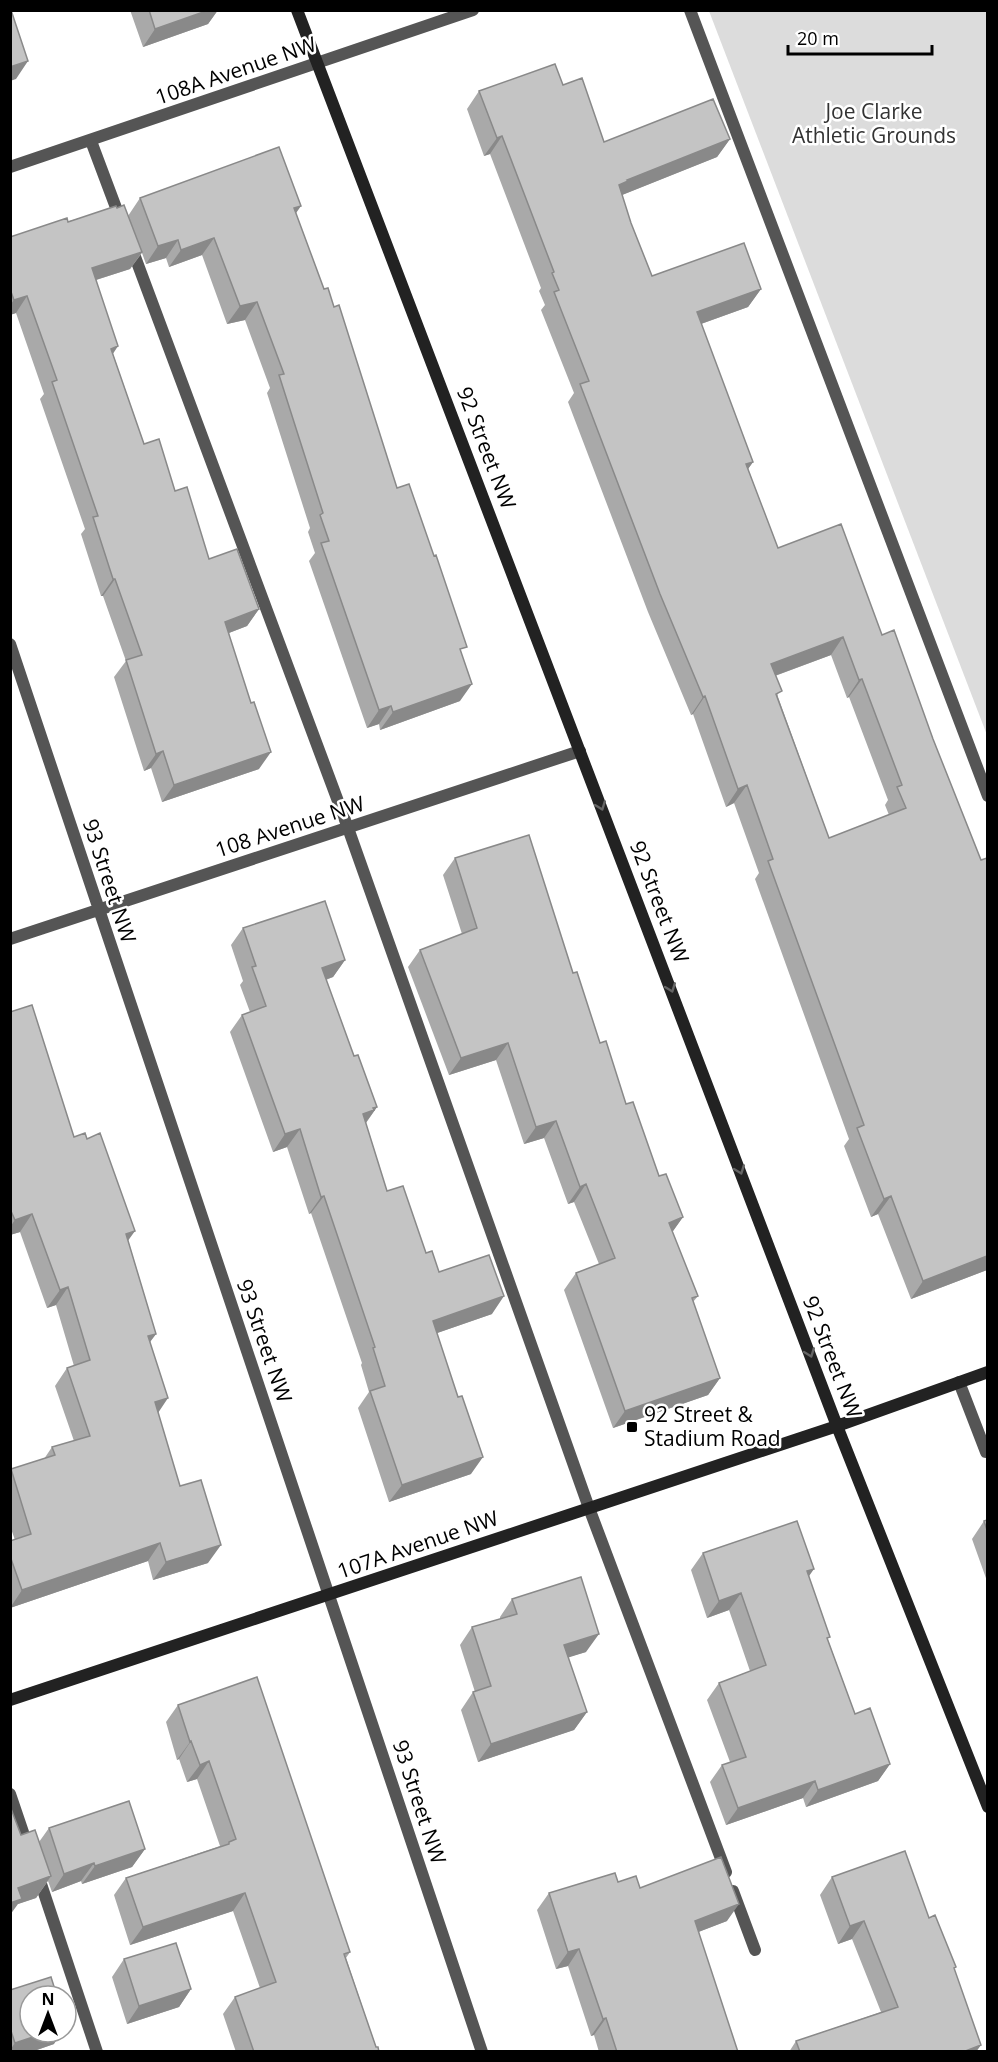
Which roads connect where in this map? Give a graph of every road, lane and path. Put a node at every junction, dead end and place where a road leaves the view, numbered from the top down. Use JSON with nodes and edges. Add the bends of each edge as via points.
{"nodes":[{"id":1,"x":297,"y":10,"type":"edge"},
{"id":2,"x":472,"y":10,"type":"edge"},
{"id":3,"x":690,"y":10,"type":"edge"},
{"id":4,"x":318,"y":64,"type":"junction"},
{"id":5,"x":91,"y":141,"type":"junction"},
{"id":6,"x":10,"y":167,"type":"edge"},
{"id":7,"x":10,"y":644,"type":"edge"},
{"id":8,"x":580,"y":751,"type":"junction"},
{"id":9,"x":987,"y":796,"type":"edge"},
{"id":10,"x":348,"y":828,"type":"junction"},
{"id":11,"x":98,"y":911,"type":"junction"},
{"id":12,"x":10,"y":939,"type":"edge"},
{"id":13,"x":987,"y":1372,"type":"edge"},
{"id":14,"x":959,"y":1382,"type":"junction"},
{"id":15,"x":837,"y":1426,"type":"junction"},
{"id":16,"x":987,"y":1452,"type":"edge"},
{"id":17,"x":589,"y":1508,"type":"junction"},
{"id":18,"x":330,"y":1595,"type":"junction"},
{"id":19,"x":10,"y":1700,"type":"edge"},
{"id":20,"x":10,"y":1794,"type":"edge"},
{"id":21,"x":987,"y":1807,"type":"edge"},
{"id":22,"x":755,"y":1950,"type":"dead end"},
{"id":23,"x":97,"y":2052,"type":"edge"},
{"id":24,"x":482,"y":2052,"type":"edge"}],
"edges":[{"from":1,"to":4,"type":"street","name":"92 Street NW"},
{"from":2,"to":4,"type":"street","name":"108A Avenue NW"},
{"from":3,"to":9,"type":"street"},
{"from":4,"to":5,"type":"street","name":"108A Avenue NW"},
{"from":4,"to":8,"type":"street","name":"92 Street NW"},
{"from":5,"to":6,"type":"street","name":"108A Avenue NW"},
{"from":5,"to":10,"type":"street"},
{"from":7,"to":11,"type":"street","name":"93 Street NW"},
{"from":8,"to":10,"type":"street","name":"108 Avenue NW"},
{"from":8,"to":15,"type":"street","name":"92 Street NW","one_way":true},
{"from":10,"to":11,"type":"street","name":"108 Avenue NW"},
{"from":10,"to":17,"type":"street"},
{"from":11,"to":12,"type":"street","name":"108 Avenue NW"},
{"from":11,"to":18,"type":"street","name":"93 Street NW"},
{"from":13,"to":14,"type":"street","name":"107A Avenue NW"},
{"from":14,"to":15,"type":"street","name":"107A Avenue NW"},
{"from":14,"to":16,"type":"street"},
{"from":15,"to":17,"type":"street","name":"107A Avenue NW"},
{"from":15,"to":21,"type":"street","name":"92 Street NW"},
{"from":17,"to":18,"type":"street","name":"107A Avenue NW"},
{"from":17,"to":22,"type":"street"},
{"from":18,"to":19,"type":"street","name":"107A Avenue NW"},
{"from":18,"to":24,"type":"street","name":"93 Street NW"},
{"from":20,"to":23,"type":"street"}]}
